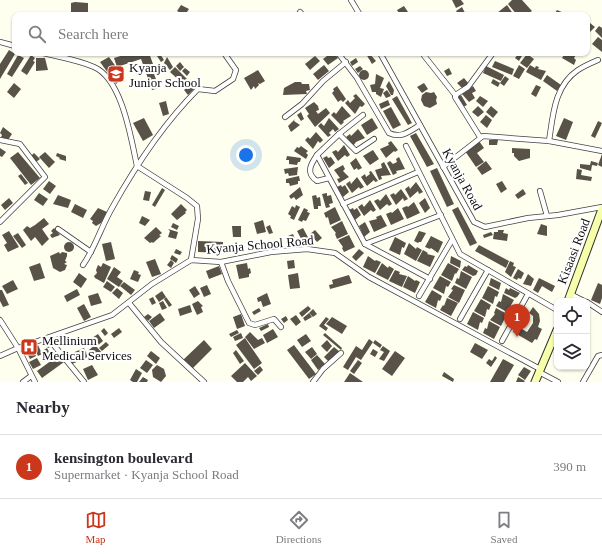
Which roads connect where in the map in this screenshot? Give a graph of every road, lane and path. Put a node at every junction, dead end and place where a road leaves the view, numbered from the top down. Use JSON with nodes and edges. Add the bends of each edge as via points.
{"nodes":[{"id":1,"x":351,"y":0,"type":"edge"},
{"id":2,"x":358,"y":12,"type":"edge"},
{"id":3,"x":0,"y":42,"type":"edge"},
{"id":4,"x":12,"y":45,"type":"edge"},
{"id":5,"x":54,"y":56,"type":"edge"},
{"id":6,"x":226,"y":56,"type":"edge"},
{"id":7,"x":341,"y":56,"type":"edge"},
{"id":8,"x":382,"y":56,"type":"edge"},
{"id":9,"x":424,"y":56,"type":"edge"},
{"id":10,"x":491,"y":56,"type":"edge"},
{"id":11,"x":598,"y":60,"type":"dead end"},
{"id":12,"x":346,"y":62,"type":"junction"},
{"id":13,"x":456,"y":96,"type":"junction"},
{"id":14,"x":363,"y":114,"type":"dead end"},
{"id":15,"x":285,"y":117,"type":"dead end"},
{"id":16,"x":420,"y":125,"type":"junction"},
{"id":17,"x":339,"y":134,"type":"junction"},
{"id":18,"x":480,"y":137,"type":"junction"},
{"id":19,"x":374,"y":139,"type":"dead end"},
{"id":20,"x":0,"y":140,"type":"edge"},
{"id":21,"x":549,"y":141,"type":"junction"},
{"id":22,"x":406,"y":146,"type":"dead end"},
{"id":23,"x":602,"y":151,"type":"edge"},
{"id":24,"x":317,"y":155,"type":"junction"},
{"id":25,"x":137,"y":166,"type":"junction"},
{"id":26,"x":444,"y":167,"type":"junction"},
{"id":27,"x":418,"y":172,"type":"junction"},
{"id":28,"x":329,"y":178,"type":"junction"},
{"id":29,"x":540,"y":191,"type":"dead end"},
{"id":30,"x":343,"y":204,"type":"junction"},
{"id":31,"x":602,"y":208,"type":"edge"},
{"id":32,"x":441,"y":215,"type":"junction"},
{"id":33,"x":547,"y":216,"type":"junction"},
{"id":34,"x":0,"y":222,"type":"edge"},
{"id":35,"x":58,"y":229,"type":"dead end"},
{"id":36,"x":452,"y":240,"type":"junction"},
{"id":37,"x":364,"y":244,"type":"junction"},
{"id":38,"x":91,"y":252,"type":"junction"},
{"id":39,"x":191,"y":260,"type":"junction"},
{"id":40,"x":221,"y":262,"type":"junction"},
{"id":41,"x":82,"y":265,"type":"dead end"},
{"id":42,"x":488,"y":270,"type":"junction"},
{"id":43,"x":430,"y":279,"type":"junction"},
{"id":44,"x":528,"y":294,"type":"junction"},
{"id":45,"x":419,"y":296,"type":"dead end"},
{"id":46,"x":569,"y":298,"type":"edge"},
{"id":47,"x":129,"y":303,"type":"junction"},
{"id":48,"x":590,"y":304,"type":"edge"},
{"id":49,"x":554,"y":308,"type":"edge"},
{"id":50,"x":602,"y":312,"type":"edge"},
{"id":51,"x":460,"y":319,"type":"dead end"},
{"id":52,"x":0,"y":320,"type":"edge"},
{"id":53,"x":280,"y":327,"type":"dead end"},
{"id":54,"x":555,"y":334,"type":"edge"},
{"id":55,"x":48,"y":338,"type":"junction"},
{"id":56,"x":502,"y":341,"type":"dead end"},
{"id":57,"x":18,"y":348,"type":"junction"},
{"id":58,"x":341,"y":353,"type":"dead end"},
{"id":59,"x":602,"y":355,"type":"edge"},
{"id":60,"x":0,"y":356,"type":"edge"},
{"id":61,"x":540,"y":371,"type":"junction"},
{"id":62,"x":31,"y":376,"type":"junction"},
{"id":63,"x":23,"y":382,"type":"edge"},
{"id":64,"x":35,"y":382,"type":"edge"},
{"id":65,"x":84,"y":382,"type":"edge"},
{"id":66,"x":204,"y":382,"type":"edge"},
{"id":67,"x":313,"y":382,"type":"edge"},
{"id":68,"x":535,"y":382,"type":"edge"},
{"id":69,"x":558,"y":382,"type":"edge"},
{"id":70,"x":583,"y":382,"type":"edge"}],
"edges":[{"from":1,"to":2,"type":"street"},
{"from":3,"to":4,"type":"street"},
{"from":5,"to":25,"type":"street","via":[[94,67],[111,82],[121,101]]},
{"from":6,"to":25,"type":"street","via":[[236,70],[233,79],[215,91],[198,89],[163,128]]},
{"from":7,"to":12,"type":"street"},
{"from":8,"to":16,"type":"street","name":"Kyanja Road"},
{"from":9,"to":13,"type":"street"},
{"from":10,"to":13,"type":"street","via":[[468,87]]},
{"from":11,"to":21,"type":"street","via":[[578,70],[563,85],[555,107]]},
{"from":12,"to":15,"type":"street"},
{"from":12,"to":16,"type":"street","via":[[389,133],[403,134]]},
{"from":13,"to":18,"type":"street"},
{"from":14,"to":17,"type":"street"},
{"from":16,"to":26,"type":"street","name":"Kyanja Road"},
{"from":17,"to":19,"type":"street","via":[[356,151]]},
{"from":17,"to":24,"type":"street"},
{"from":18,"to":21,"type":"street"},
{"from":18,"to":26,"type":"street"},
{"from":20,"to":34,"type":"street","via":[[20,144],[45,177]]},
{"from":21,"to":23,"type":"street"},
{"from":22,"to":27,"type":"street"},
{"from":24,"to":28,"type":"street"},
{"from":24,"to":28,"type":"street","via":[[311,164],[310,175],[317,181]]},
{"from":25,"to":38,"type":"street","via":[[111,209]]},
{"from":25,"to":39,"type":"street","via":[[197,206],[198,219]]},
{"from":26,"to":33,"type":"street","name":"Kyanja Road","via":[[474,222],[486,227]]},
{"from":27,"to":30,"type":"street"},
{"from":27,"to":32,"type":"street"},
{"from":28,"to":30,"type":"street"},
{"from":29,"to":33,"type":"street"},
{"from":30,"to":37,"type":"street"},
{"from":31,"to":33,"type":"street","name":"Kyanja Road"},
{"from":31,"to":46,"type":"main road","name":"Kisaasi Road"},
{"from":32,"to":36,"type":"street"},
{"from":32,"to":37,"type":"street"},
{"from":35,"to":38,"type":"street"},
{"from":36,"to":42,"type":"street","via":[[460,254]]},
{"from":36,"to":43,"type":"street"},
{"from":37,"to":43,"type":"street"},
{"from":38,"to":41,"type":"street"},
{"from":39,"to":40,"type":"street","name":"Kyanja School Road"},
{"from":39,"to":47,"type":"street","name":"Kyanja School Road","via":[[152,284]]},
{"from":40,"to":53,"type":"street","via":[[249,323],[255,325],[273,318]]},
{"from":40,"to":61,"type":"street","name":"Kyanja School Road","via":[[308,248],[335,253],[369,277]]},
{"from":42,"to":44,"type":"street"},
{"from":42,"to":51,"type":"street"},
{"from":43,"to":45,"type":"street"},
{"from":44,"to":49,"type":"street"},
{"from":44,"to":56,"type":"street"},
{"from":47,"to":55,"type":"street","name":"Kyanja School Road","via":[[112,315]]},
{"from":47,"to":66,"type":"street","via":[[161,342]]},
{"from":48,"to":50,"type":"street"},
{"from":52,"to":57,"type":"street"},
{"from":54,"to":61,"type":"main road"},
{"from":55,"to":57,"type":"street","name":"Kyanja School Road"},
{"from":55,"to":65,"type":"street"},
{"from":57,"to":60,"type":"street","name":"Kyanja School Road"},
{"from":57,"to":62,"type":"street"},
{"from":58,"to":67,"type":"street"},
{"from":59,"to":70,"type":"street","via":[[598,356]]},
{"from":61,"to":68,"type":"main road"},
{"from":61,"to":69,"type":"street","name":"Kyanja School Road"},
{"from":62,"to":63,"type":"street"},
{"from":62,"to":64,"type":"street"}]}
